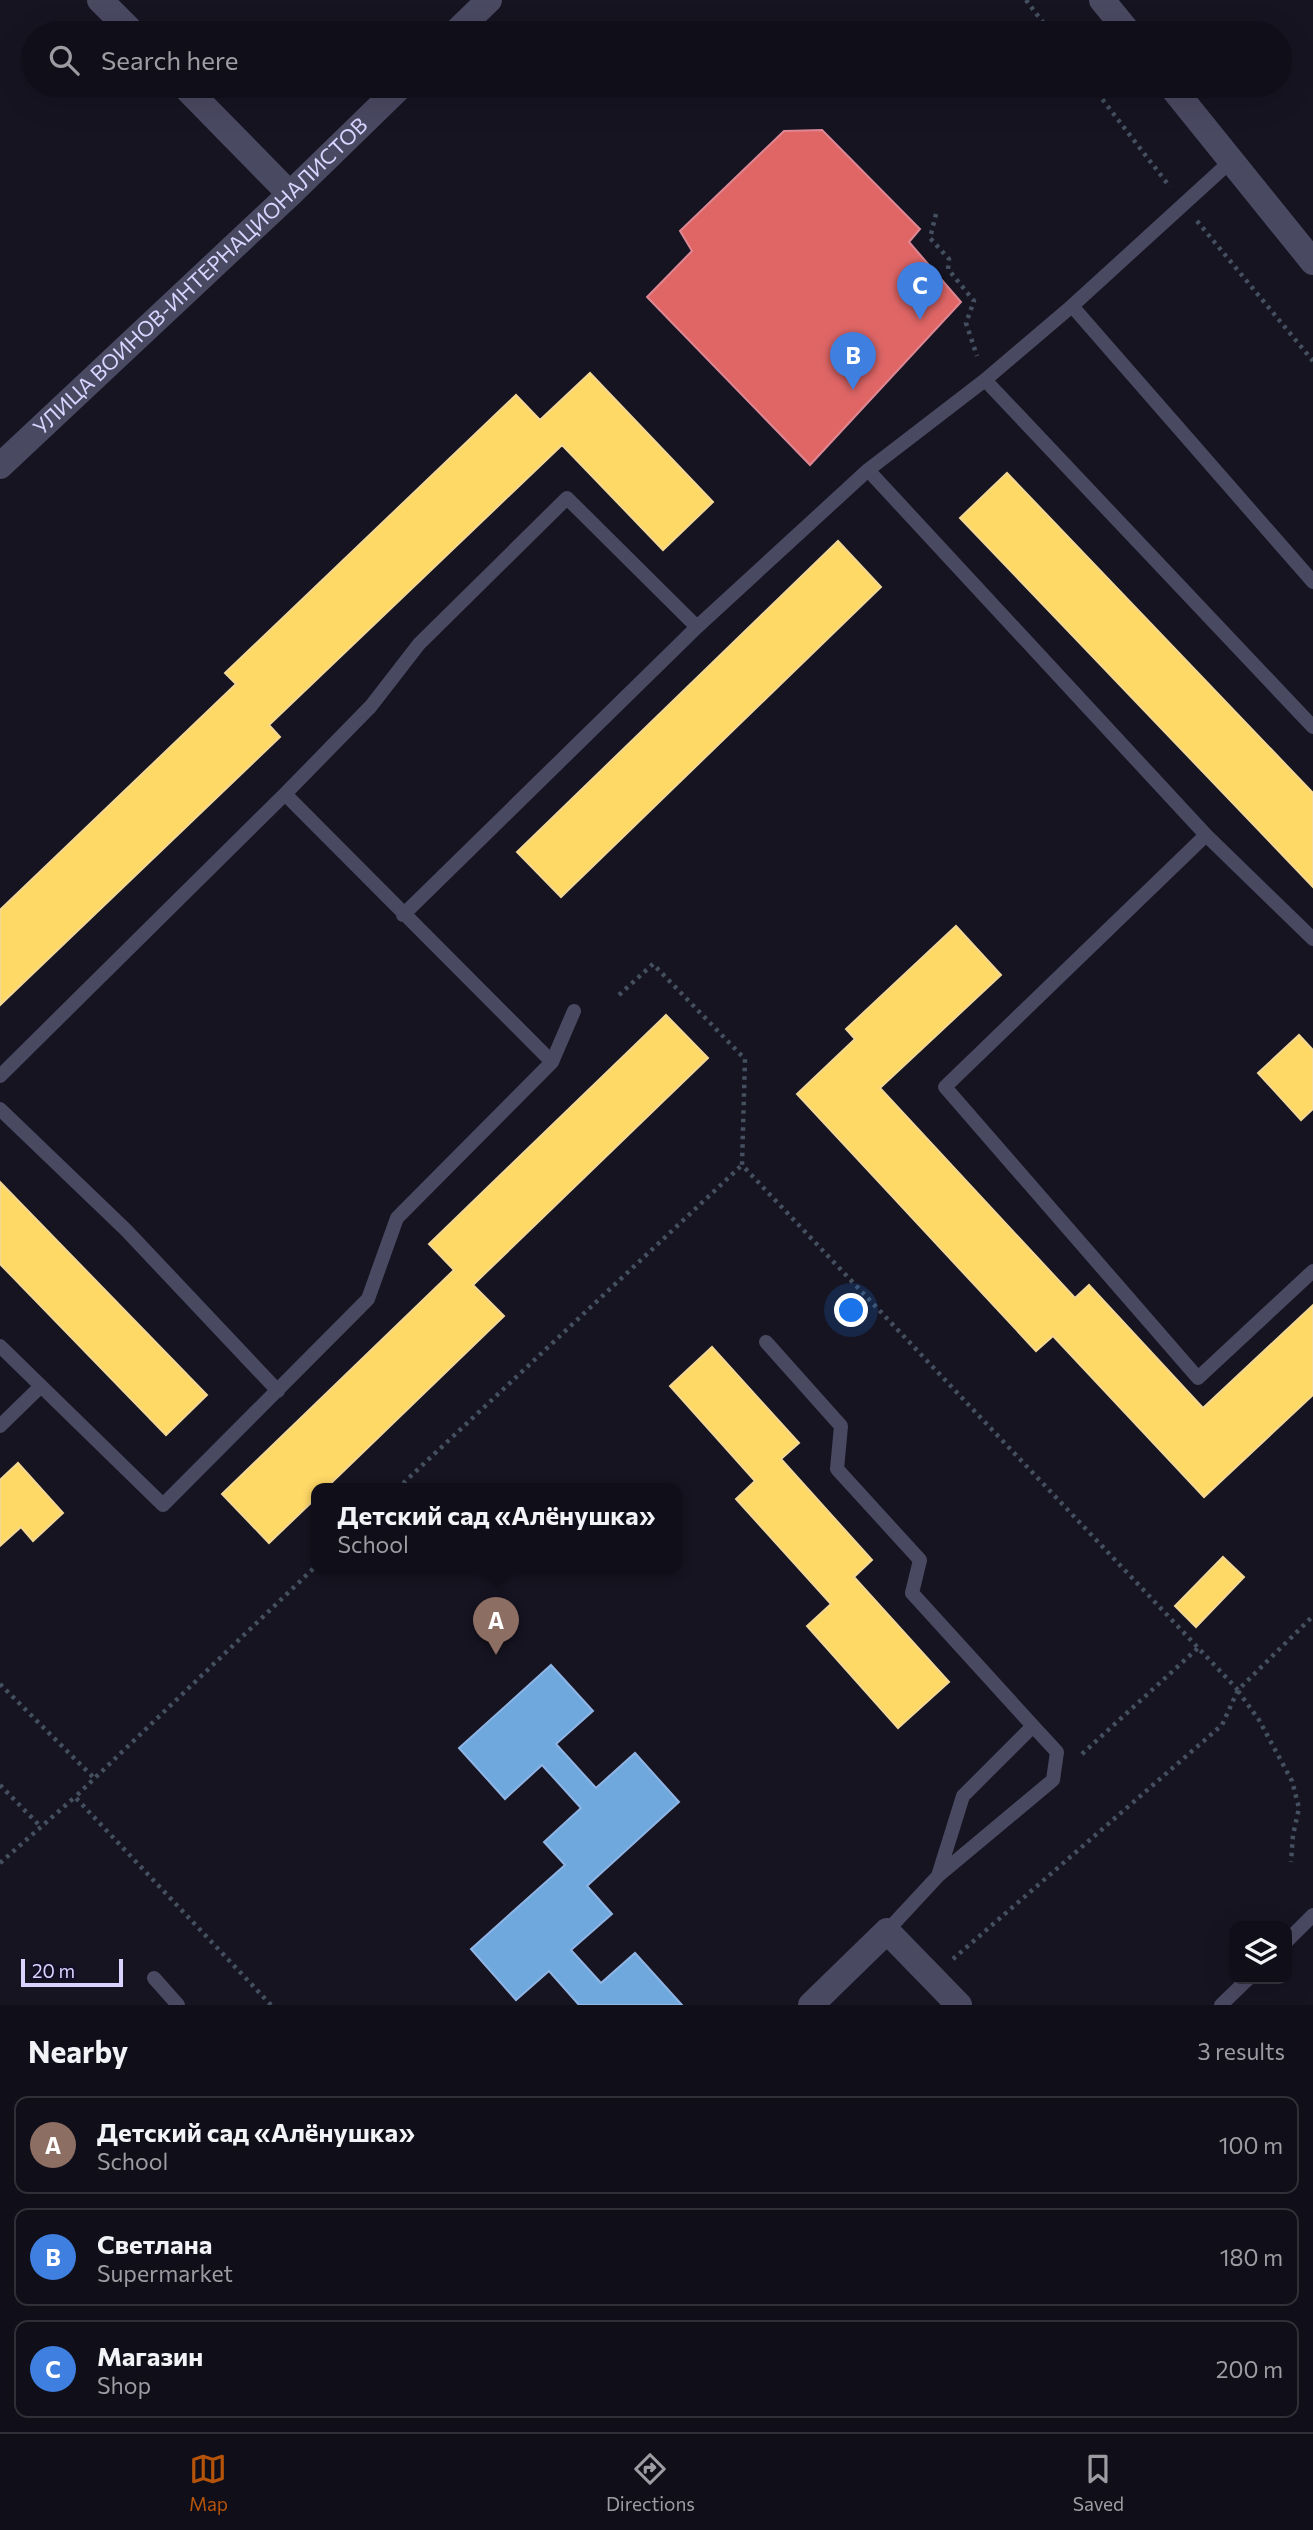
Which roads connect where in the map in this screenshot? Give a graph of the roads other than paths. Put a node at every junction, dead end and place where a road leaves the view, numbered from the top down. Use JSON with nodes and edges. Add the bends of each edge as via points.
{"nodes":[{"id":1,"x":100,"y":0,"type":"edge"},
{"id":2,"x":489,"y":0,"type":"edge"},
{"id":3,"x":1102,"y":0,"type":"edge"},
{"id":4,"x":121,"y":21,"type":"edge"},
{"id":5,"x":467,"y":21,"type":"edge"},
{"id":6,"x":1119,"y":21,"type":"edge"},
{"id":7,"x":196,"y":98,"type":"edge"},
{"id":8,"x":389,"y":98,"type":"edge"},
{"id":9,"x":1180,"y":98,"type":"edge"},
{"id":10,"x":1231,"y":162,"type":"junction"},
{"id":11,"x":290,"y":194,"type":"junction"},
{"id":12,"x":1313,"y":261,"type":"edge"},
{"id":13,"x":1072,"y":306,"type":"junction"},
{"id":14,"x":985,"y":380,"type":"junction"},
{"id":15,"x":0,"y":466,"type":"edge"},
{"id":16,"x":867,"y":470,"type":"junction"},
{"id":17,"x":1313,"y":582,"type":"edge"},
{"id":18,"x":697,"y":628,"type":"junction"},
{"id":19,"x":1313,"y":727,"type":"edge"},
{"id":20,"x":285,"y":794,"type":"junction"},
{"id":21,"x":1206,"y":835,"type":"junction"},
{"id":22,"x":403,"y":915,"type":"junction"},
{"id":23,"x":1313,"y":939,"type":"edge"},
{"id":24,"x":574,"y":1011,"type":"dead end"},
{"id":25,"x":552,"y":1062,"type":"junction"},
{"id":26,"x":0,"y":1076,"type":"edge"},
{"id":27,"x":0,"y":1109,"type":"edge"},
{"id":28,"x":1313,"y":1271,"type":"edge"},
{"id":29,"x":766,"y":1342,"type":"dead end"},
{"id":30,"x":0,"y":1346,"type":"edge"},
{"id":31,"x":40,"y":1387,"type":"junction"},
{"id":32,"x":278,"y":1391,"type":"junction"},
{"id":33,"x":0,"y":1426,"type":"edge"},
{"id":34,"x":1033,"y":1726,"type":"junction"},
{"id":35,"x":938,"y":1876,"type":"junction"},
{"id":36,"x":1313,"y":1915,"type":"edge"},
{"id":37,"x":887,"y":1931,"type":"junction"},
{"id":38,"x":1292,"y":1936,"type":"edge"},
{"id":39,"x":155,"y":1978,"type":"dead end"},
{"id":40,"x":1243,"y":1984,"type":"edge"},
{"id":41,"x":178,"y":2005,"type":"edge"},
{"id":42,"x":811,"y":2005,"type":"edge"},
{"id":43,"x":959,"y":2005,"type":"edge"},
{"id":44,"x":1221,"y":2005,"type":"edge"}],
"edges":[{"from":1,"to":4,"type":"street"},
{"from":2,"to":5,"type":"street"},
{"from":3,"to":6,"type":"street"},
{"from":7,"to":11,"type":"street"},
{"from":8,"to":11,"type":"street","name":"УЛИЦА ВОИНОВ-ИНТЕРНАЦИОНАЛИСТОВ"},
{"from":9,"to":10,"type":"street"},
{"from":10,"to":12,"type":"street"},
{"from":10,"to":13,"type":"lane"},
{"from":11,"to":15,"type":"street","name":"УЛИЦА ВОИНОВ-ИНТЕРНАЦИОНАЛИСТОВ"},
{"from":13,"to":14,"type":"lane"},
{"from":13,"to":17,"type":"lane"},
{"from":14,"to":16,"type":"lane"},
{"from":14,"to":19,"type":"lane"},
{"from":16,"to":18,"type":"lane"},
{"from":16,"to":21,"type":"lane"},
{"from":18,"to":20,"type":"lane","via":[[567,498],[419,645],[371,706]]},
{"from":18,"to":22,"type":"lane"},
{"from":20,"to":22,"type":"lane"},
{"from":20,"to":26,"type":"lane"},
{"from":21,"to":23,"type":"lane"},
{"from":21,"to":28,"type":"lane","via":[[944,1087],[1198,1378]]},
{"from":22,"to":25,"type":"lane"},
{"from":24,"to":25,"type":"lane"},
{"from":25,"to":32,"type":"lane","via":[[397,1218],[368,1299]]},
{"from":27,"to":32,"type":"lane","via":[[126,1230]]},
{"from":29,"to":34,"type":"lane","via":[[841,1426],[837,1469],[920,1560],[912,1593]]},
{"from":30,"to":31,"type":"lane"},
{"from":31,"to":32,"type":"lane","via":[[163,1505]]},
{"from":31,"to":33,"type":"lane"},
{"from":34,"to":35,"type":"lane","via":[[963,1796]]},
{"from":34,"to":35,"type":"lane","via":[[1057,1752],[1053,1780]]},
{"from":35,"to":37,"type":"lane"},
{"from":36,"to":38,"type":"lane"},
{"from":37,"to":42,"type":"street"},
{"from":37,"to":43,"type":"street"},
{"from":39,"to":41,"type":"lane"},
{"from":40,"to":44,"type":"lane"}]}
